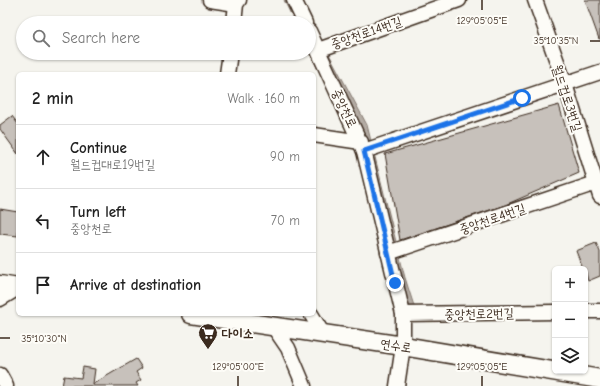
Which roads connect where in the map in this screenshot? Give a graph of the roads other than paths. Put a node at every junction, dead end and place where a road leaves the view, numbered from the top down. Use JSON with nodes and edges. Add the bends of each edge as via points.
{"nodes":[{"id":1,"x":210,"y":0,"type":"edge"},
{"id":2,"x":294,"y":0,"type":"edge"},
{"id":3,"x":459,"y":0,"type":"edge"},
{"id":4,"x":535,"y":0,"type":"edge"},
{"id":5,"x":238,"y":2,"type":"edge"},
{"id":6,"x":235,"y":16,"type":"edge"},
{"id":7,"x":302,"y":16,"type":"edge"},
{"id":8,"x":316,"y":46,"type":"edge"},
{"id":9,"x":318,"y":50,"type":"junction"},
{"id":10,"x":229,"y":60,"type":"edge"},
{"id":11,"x":227,"y":72,"type":"edge"},
{"id":12,"x":600,"y":72,"type":"edge"},
{"id":13,"x":565,"y":84,"type":"junction"},
{"id":14,"x":316,"y":135,"type":"edge"},
{"id":15,"x":362,"y":146,"type":"junction"},
{"id":16,"x":598,"y":190,"type":"edge"},
{"id":17,"x":388,"y":253,"type":"junction"},
{"id":18,"x":0,"y":285,"type":"edge"},
{"id":19,"x":16,"y":288,"type":"edge"},
{"id":20,"x":16,"y":289,"type":"edge"},
{"id":21,"x":0,"y":299,"type":"edge"},
{"id":22,"x":588,"y":311,"type":"edge"},
{"id":23,"x":600,"y":311,"type":"edge"},
{"id":24,"x":552,"y":312,"type":"edge"},
{"id":25,"x":403,"y":314,"type":"junction"},
{"id":26,"x":206,"y":316,"type":"edge"},
{"id":27,"x":313,"y":316,"type":"edge"},
{"id":28,"x":273,"y":326,"type":"junction"},
{"id":29,"x":323,"y":334,"type":"junction"},
{"id":30,"x":403,"y":346,"type":"junction"},
{"id":31,"x":0,"y":375,"type":"edge"},
{"id":32,"x":600,"y":379,"type":"edge"},
{"id":33,"x":6,"y":386,"type":"edge"},
{"id":34,"x":304,"y":386,"type":"edge"},
{"id":35,"x":397,"y":386,"type":"edge"}],
"edges":[{"from":1,"to":5,"type":"street"},
{"from":2,"to":7,"type":"street"},
{"from":3,"to":9,"type":"street","name":"중앙천로14번길"},
{"from":4,"to":13,"type":"street","name":"월드컵로3번길"},
{"from":5,"to":6,"type":"street"},
{"from":8,"to":9,"type":"street","name":"중앙천로"},
{"from":9,"to":15,"type":"street","name":"중앙천로"},
{"from":10,"to":11,"type":"street"},
{"from":12,"to":13,"type":"street"},
{"from":13,"to":15,"type":"street"},
{"from":13,"to":16,"type":"street","name":"월드컵로3번길"},
{"from":14,"to":15,"type":"street","name":"중앙천로"},
{"from":15,"to":17,"type":"street","name":"중앙천로"},
{"from":16,"to":17,"type":"street","name":"중앙천로4번길"},
{"from":17,"to":25,"type":"street","name":"중앙천로"},
{"from":18,"to":19,"type":"main road"},
{"from":20,"to":21,"type":"street"},
{"from":22,"to":23,"type":"street"},
{"from":24,"to":25,"type":"street","name":"중앙천로2번길"},
{"from":25,"to":30,"type":"street","name":"중앙천로"},
{"from":26,"to":28,"type":"main road","name":"연수로"},
{"from":27,"to":29,"type":"street"},
{"from":28,"to":29,"type":"main road","name":"연수로"},
{"from":28,"to":34,"type":"street","via":[[288,348]]},
{"from":29,"to":30,"type":"main road","name":"연수로"},
{"from":30,"to":32,"type":"main road","name":"연수로"},
{"from":30,"to":35,"type":"street","name":"중앙천로"},
{"from":31,"to":33,"type":"street"}]}
